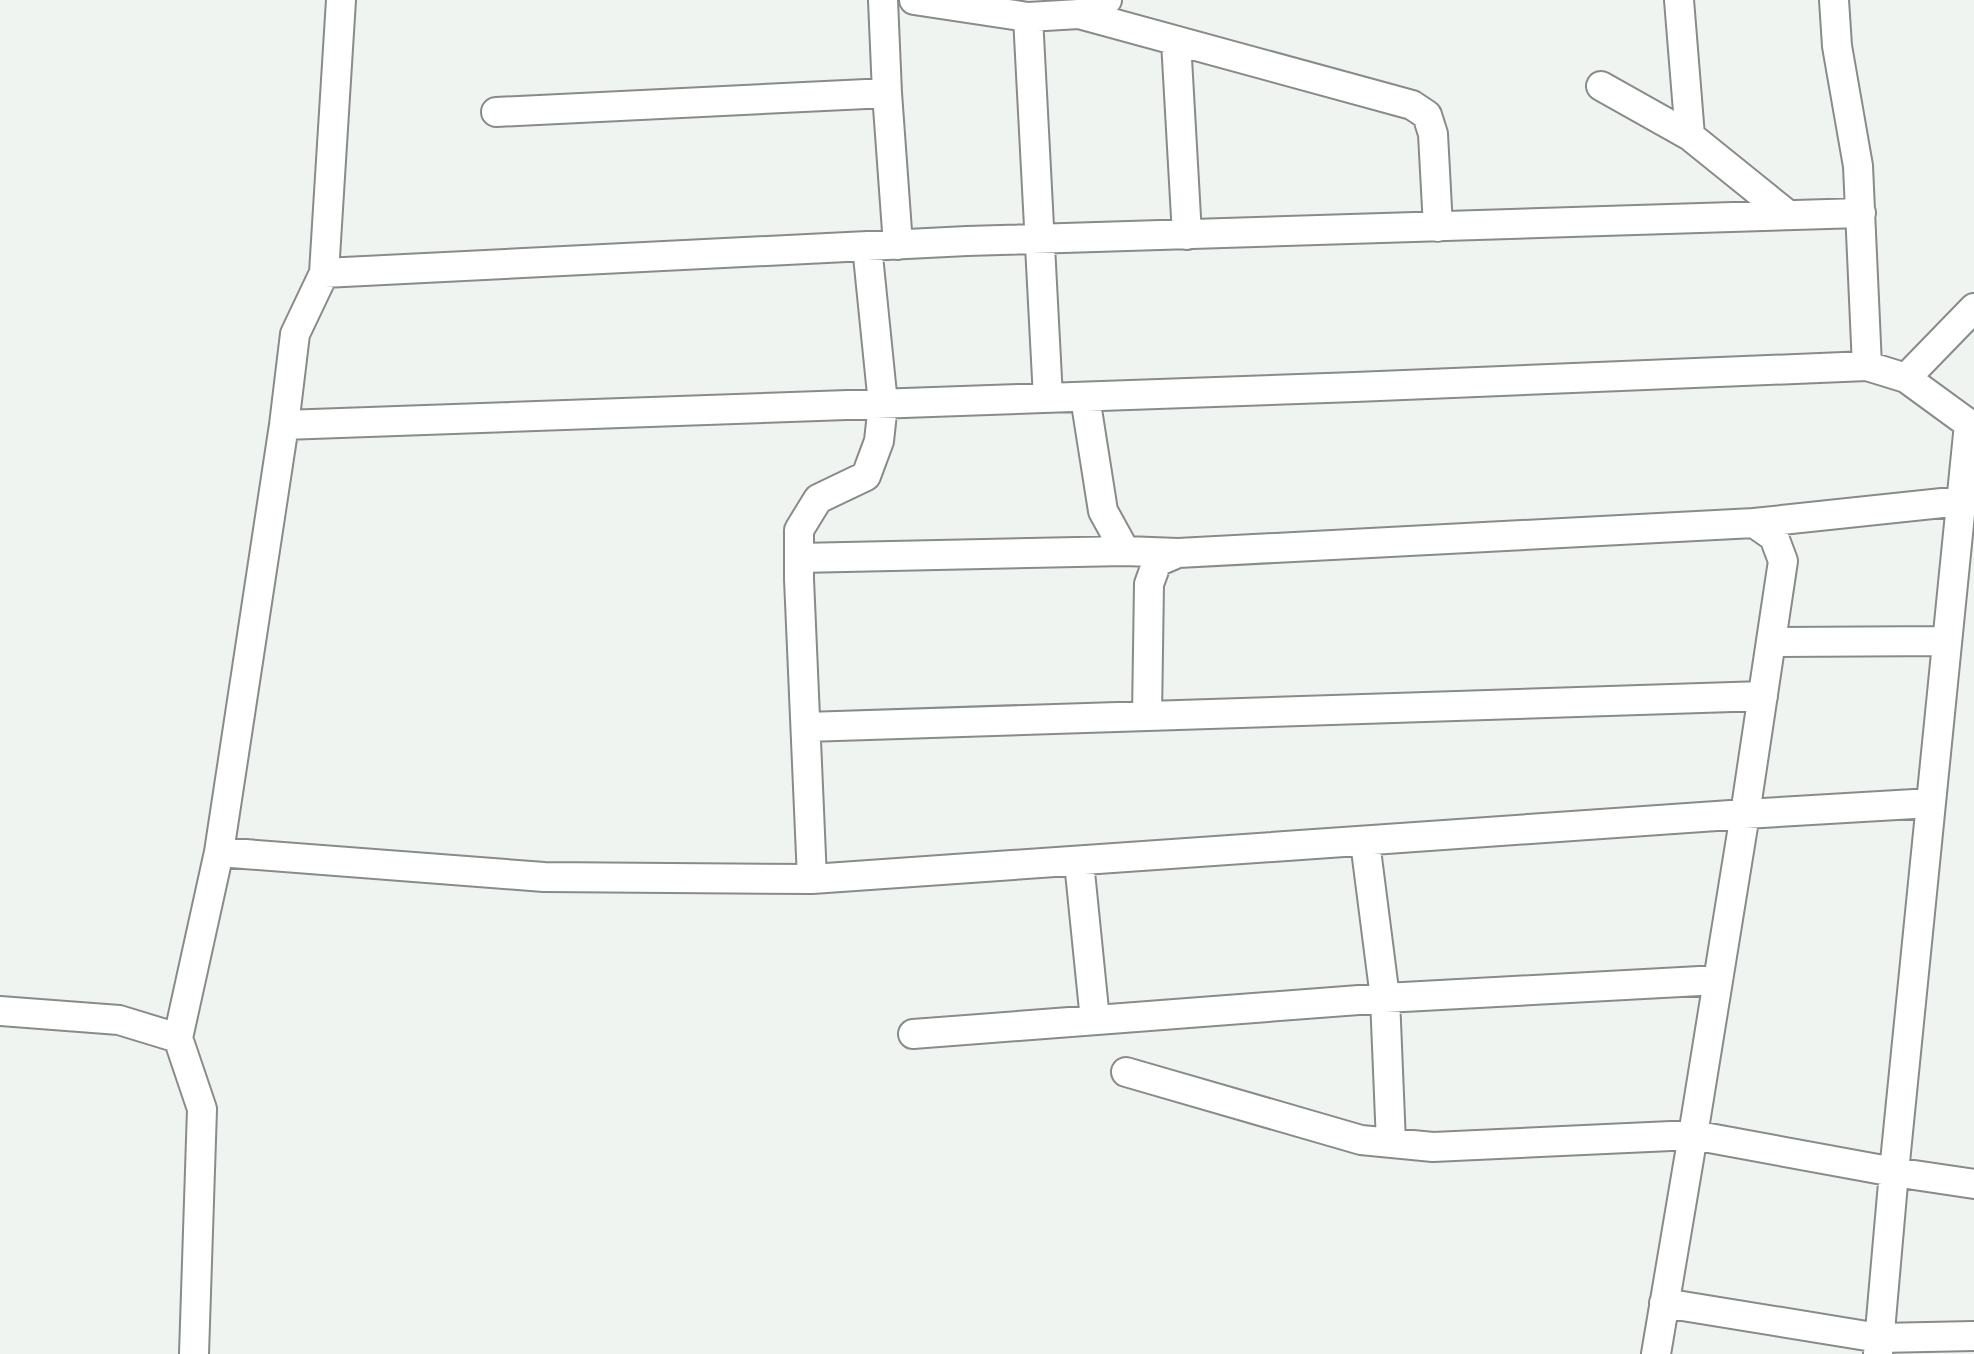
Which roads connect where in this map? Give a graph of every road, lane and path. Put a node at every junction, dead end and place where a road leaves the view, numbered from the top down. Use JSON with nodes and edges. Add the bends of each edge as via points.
{"nodes":[{"id":1,"x":342,"y":0,"type":"edge"},
{"id":2,"x":883,"y":0,"type":"edge"},
{"id":3,"x":914,"y":0,"type":"edge"},
{"id":4,"x":1107,"y":0,"type":"edge"},
{"id":5,"x":1679,"y":0,"type":"edge"},
{"id":6,"x":1834,"y":0,"type":"edge"},
{"id":7,"x":1079,"y":15,"type":"junction"},
{"id":8,"x":1028,"y":17,"type":"junction"},
{"id":9,"x":1176,"y":41,"type":"junction"},
{"id":10,"x":1601,"y":86,"type":"dead end"},
{"id":11,"x":887,"y":93,"type":"junction"},
{"id":12,"x":496,"y":112,"type":"dead end"},
{"id":13,"x":1690,"y":136,"type":"junction"},
{"id":14,"x":1861,"y":213,"type":"junction"},
{"id":15,"x":1788,"y":215,"type":"junction"},
{"id":16,"x":1438,"y":226,"type":"junction"},
{"id":17,"x":1187,"y":236,"type":"junction"},
{"id":18,"x":1040,"y":239,"type":"junction"},
{"id":19,"x":898,"y":245,"type":"junction"},
{"id":20,"x":867,"y":246,"type":"junction"},
{"id":21,"x":324,"y":273,"type":"junction"},
{"id":22,"x":1974,"y":308,"type":"edge"},
{"id":23,"x":1868,"y":366,"type":"junction"},
{"id":24,"x":1906,"y":378,"type":"junction"},
{"id":25,"x":1085,"y":397,"type":"junction"},
{"id":26,"x":1048,"y":398,"type":"junction"},
{"id":27,"x":883,"y":404,"type":"junction"},
{"id":28,"x":1971,"y":424,"type":"edge"},
{"id":29,"x":284,"y":425,"type":"junction"},
{"id":30,"x":1961,"y":501,"type":"junction"},
{"id":31,"x":1754,"y":523,"type":"junction"},
{"id":32,"x":1125,"y":551,"type":"junction"},
{"id":33,"x":1178,"y":553,"type":"junction"},
{"id":34,"x":799,"y":558,"type":"junction"},
{"id":35,"x":1947,"y":641,"type":"junction"},
{"id":36,"x":1771,"y":642,"type":"junction"},
{"id":37,"x":1763,"y":696,"type":"junction"},
{"id":38,"x":1147,"y":716,"type":"junction"},
{"id":39,"x":806,"y":727,"type":"junction"},
{"id":40,"x":1931,"y":803,"type":"junction"},
{"id":41,"x":1745,"y":814,"type":"junction"},
{"id":42,"x":1365,"y":842,"type":"junction"},
{"id":43,"x":219,"y":852,"type":"junction"},
{"id":44,"x":1079,"y":862,"type":"junction"},
{"id":45,"x":812,"y":879,"type":"junction"},
{"id":46,"x":1718,"y":980,"type":"junction"},
{"id":47,"x":1385,"y":998,"type":"junction"},
{"id":48,"x":0,"y":1011,"type":"edge"},
{"id":49,"x":1095,"y":1020,"type":"junction"},
{"id":50,"x":913,"y":1034,"type":"dead end"},
{"id":51,"x":178,"y":1038,"type":"junction"},
{"id":52,"x":1126,"y":1072,"type":"dead end"},
{"id":53,"x":1693,"y":1135,"type":"junction"},
{"id":54,"x":1391,"y":1143,"type":"junction"},
{"id":55,"x":1894,"y":1172,"type":"junction"},
{"id":56,"x":1974,"y":1184,"type":"edge"},
{"id":57,"x":1664,"y":1303,"type":"junction"},
{"id":58,"x":1974,"y":1336,"type":"edge"},
{"id":59,"x":1879,"y":1346,"type":"edge"},
{"id":60,"x":194,"y":1354,"type":"edge"},
{"id":61,"x":1656,"y":1354,"type":"edge"}],
"edges":[{"from":1,"to":21,"type":"street"},
{"from":2,"to":11,"type":"street"},
{"from":3,"to":8,"type":"street"},
{"from":4,"to":7,"type":"street"},
{"from":5,"to":13,"type":"street"},
{"from":6,"to":14,"type":"street"},
{"from":7,"to":8,"type":"street"},
{"from":7,"to":9,"type":"street"},
{"from":8,"to":18,"type":"street"},
{"from":9,"to":16,"type":"street","via":[[1412,105],[1427,115],[1433,134]]},
{"from":9,"to":17,"type":"street"},
{"from":10,"to":13,"type":"street"},
{"from":11,"to":12,"type":"street"},
{"from":11,"to":19,"type":"street"},
{"from":13,"to":15,"type":"street"},
{"from":14,"to":15,"type":"street"},
{"from":14,"to":23,"type":"street"},
{"from":15,"to":16,"type":"street"},
{"from":16,"to":17,"type":"street"},
{"from":17,"to":18,"type":"street"},
{"from":18,"to":19,"type":"street"},
{"from":18,"to":26,"type":"street"},
{"from":19,"to":20,"type":"street"},
{"from":20,"to":21,"type":"street"},
{"from":20,"to":27,"type":"street"},
{"from":21,"to":29,"type":"street","via":[[295,334]]},
{"from":22,"to":24,"type":"street"},
{"from":23,"to":24,"type":"street"},
{"from":23,"to":25,"type":"street"},
{"from":24,"to":28,"type":"street"},
{"from":25,"to":26,"type":"street"},
{"from":25,"to":32,"type":"street","via":[[1102,511]]},
{"from":26,"to":27,"type":"street"},
{"from":27,"to":29,"type":"street"},
{"from":27,"to":34,"type":"street","via":[[879,441],[866,476],[818,499],[799,530]]},
{"from":28,"to":30,"type":"street"},
{"from":29,"to":43,"type":"street"},
{"from":30,"to":31,"type":"street"},
{"from":30,"to":35,"type":"street"},
{"from":31,"to":33,"type":"street"},
{"from":31,"to":36,"type":"street","via":[[1774,537],[1783,561]]},
{"from":32,"to":33,"type":"street"},
{"from":32,"to":34,"type":"street"},
{"from":33,"to":38,"type":"street","via":[[1157,562],[1149,584]]},
{"from":34,"to":39,"type":"street"},
{"from":35,"to":36,"type":"street"},
{"from":35,"to":40,"type":"street"},
{"from":36,"to":37,"type":"street"},
{"from":37,"to":38,"type":"street"},
{"from":37,"to":41,"type":"street"},
{"from":38,"to":39,"type":"street"},
{"from":39,"to":45,"type":"street"},
{"from":40,"to":41,"type":"street"},
{"from":40,"to":55,"type":"street"},
{"from":41,"to":42,"type":"street"},
{"from":41,"to":46,"type":"street"},
{"from":42,"to":44,"type":"street"},
{"from":42,"to":47,"type":"street"},
{"from":43,"to":45,"type":"street","via":[[544,877]]},
{"from":43,"to":51,"type":"street"},
{"from":44,"to":45,"type":"street"},
{"from":44,"to":49,"type":"street"},
{"from":46,"to":47,"type":"street"},
{"from":46,"to":53,"type":"street"},
{"from":47,"to":49,"type":"street"},
{"from":47,"to":54,"type":"street"},
{"from":48,"to":51,"type":"street","via":[[119,1020]]},
{"from":49,"to":50,"type":"street"},
{"from":51,"to":60,"type":"street","via":[[202,1109]]},
{"from":52,"to":54,"type":"street","via":[[1361,1140]]},
{"from":53,"to":54,"type":"street","via":[[1433,1147]]},
{"from":53,"to":55,"type":"street"},
{"from":53,"to":57,"type":"street"},
{"from":55,"to":56,"type":"street"},
{"from":55,"to":59,"type":"street"},
{"from":57,"to":59,"type":"street"},
{"from":57,"to":61,"type":"street"},
{"from":58,"to":59,"type":"street"}]}
